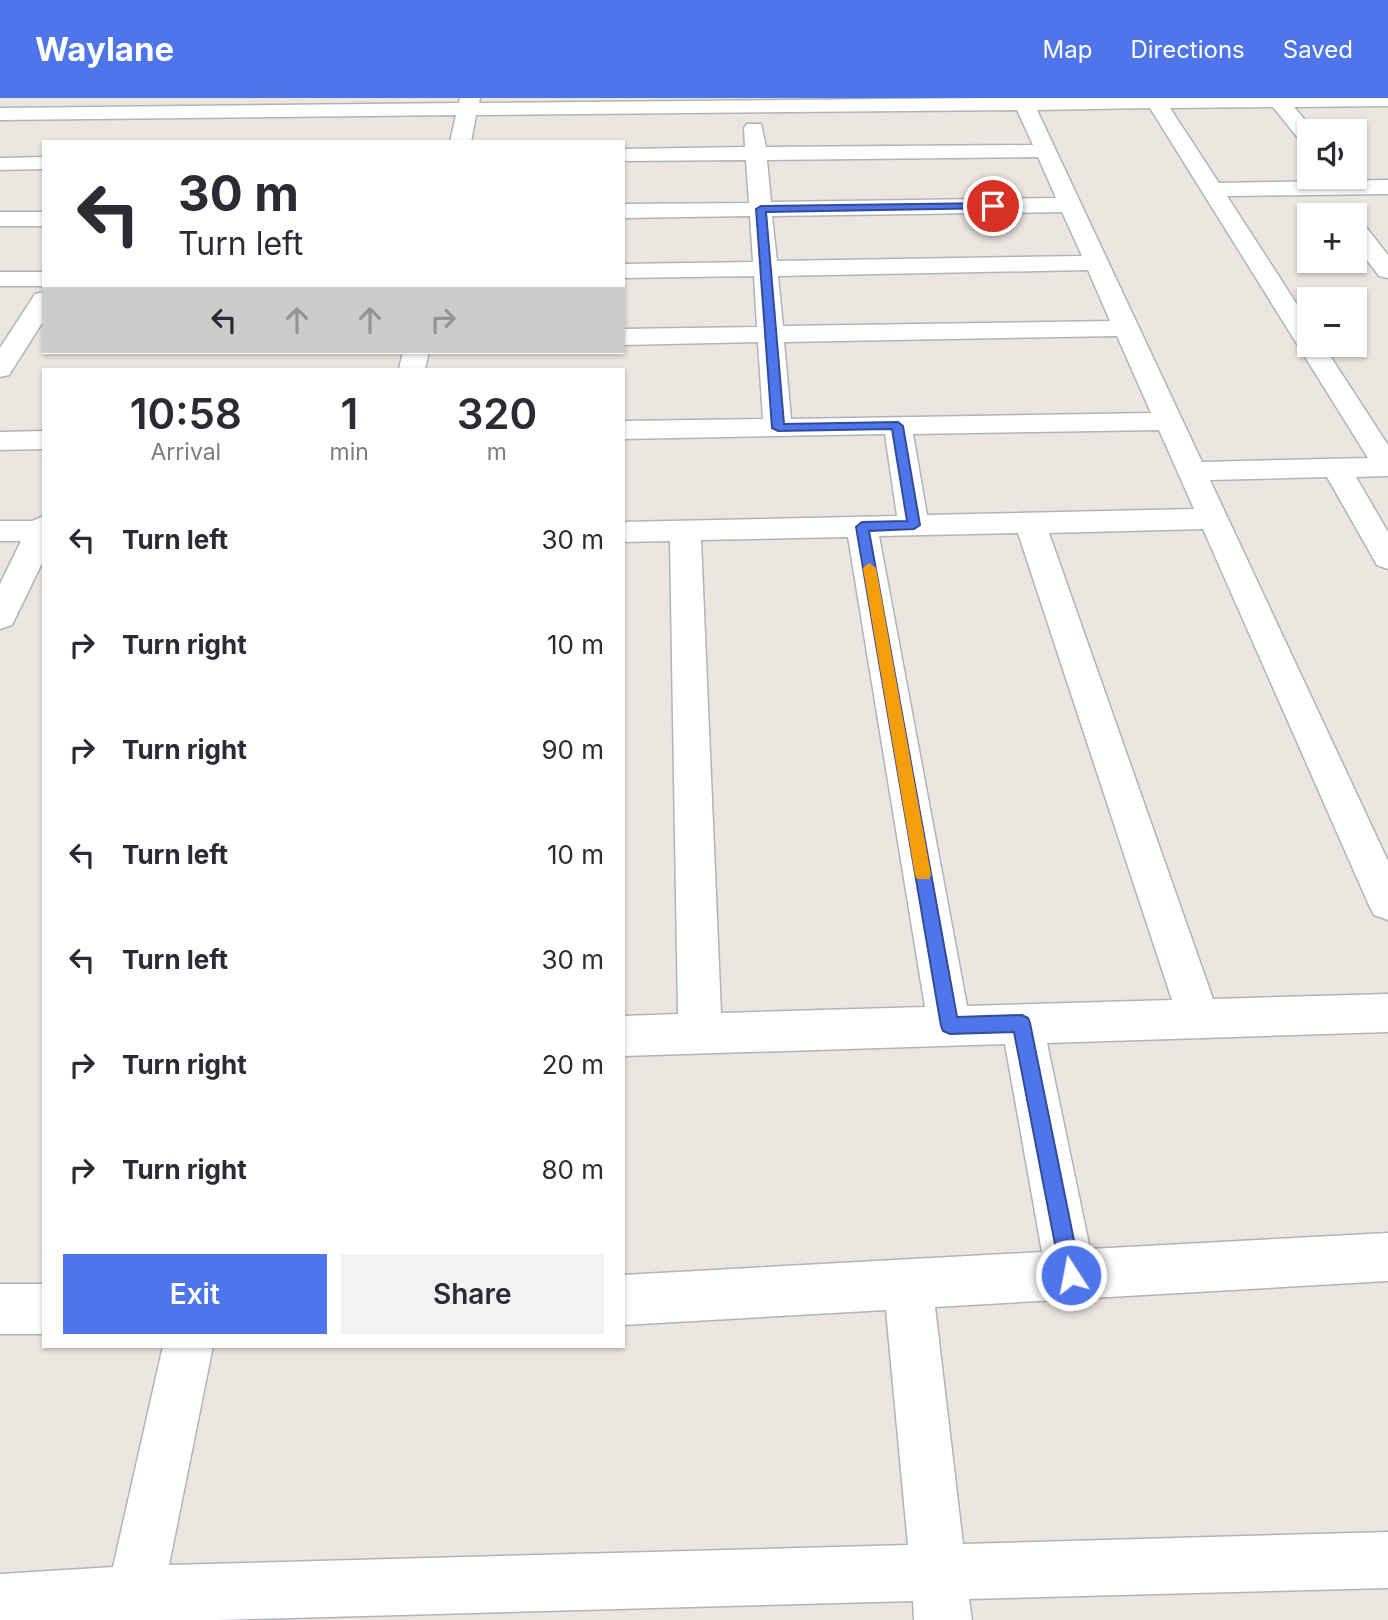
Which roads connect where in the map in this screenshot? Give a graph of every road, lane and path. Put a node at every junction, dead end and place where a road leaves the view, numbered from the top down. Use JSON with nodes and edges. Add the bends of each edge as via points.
{"nodes":[{"id":1,"x":1309,"y":99,"type":"edge"},
{"id":2,"x":878,"y":101,"type":"edge"},
{"id":3,"x":1279,"y":101,"type":"junction"},
{"id":4,"x":1387,"y":101,"type":"edge"},
{"id":5,"x":1156,"y":102,"type":"junction"},
{"id":6,"x":468,"y":103,"type":"edge"},
{"id":7,"x":1024,"y":103,"type":"junction"},
{"id":8,"x":267,"y":104,"type":"edge"},
{"id":9,"x":76,"y":105,"type":"edge"},
{"id":10,"x":752,"y":105,"type":"junction"},
{"id":11,"x":156,"y":112,"type":"junction"},
{"id":12,"x":0,"y":114,"type":"edge"},
{"id":13,"x":1297,"y":124,"type":"edge"},
{"id":14,"x":144,"y":132,"type":"dead end"},
{"id":15,"x":460,"y":140,"type":"edge"},
{"id":16,"x":1046,"y":151,"type":"junction"},
{"id":17,"x":757,"y":154,"type":"junction"},
{"id":18,"x":625,"y":155,"type":"edge"},
{"id":19,"x":42,"y":163,"type":"edge"},
{"id":20,"x":0,"y":164,"type":"edge"},
{"id":21,"x":1297,"y":186,"type":"edge"},
{"id":22,"x":1367,"y":186,"type":"edge"},
{"id":23,"x":1388,"y":187,"type":"edge"},
{"id":24,"x":1212,"y":190,"type":"junction"},
{"id":25,"x":1070,"y":205,"type":"junction"},
{"id":26,"x":761,"y":209,"type":"junction"},
{"id":27,"x":625,"y":211,"type":"edge"},
{"id":28,"x":0,"y":219,"type":"edge"},
{"id":29,"x":42,"y":219,"type":"edge"},
{"id":30,"x":1367,"y":244,"type":"edge"},
{"id":31,"x":1096,"y":263,"type":"junction"},
{"id":32,"x":765,"y":269,"type":"junction"},
{"id":33,"x":625,"y":271,"type":"edge"},
{"id":34,"x":1388,"y":271,"type":"edge"},
{"id":35,"x":0,"y":279,"type":"edge"},
{"id":36,"x":42,"y":279,"type":"edge"},
{"id":37,"x":42,"y":302,"type":"edge"},
{"id":38,"x":1297,"y":324,"type":"edge"},
{"id":39,"x":1126,"y":328,"type":"junction"},
{"id":40,"x":771,"y":334,"type":"junction"},
{"id":41,"x":625,"y":337,"type":"edge"},
{"id":42,"x":42,"y":348,"type":"edge"},
{"id":43,"x":4,"y":355,"type":"edge"},
{"id":44,"x":1318,"y":357,"type":"edge"},
{"id":45,"x":1167,"y":421,"type":"junction"},
{"id":46,"x":898,"y":426,"type":"junction"},
{"id":47,"x":778,"y":428,"type":"junction"},
{"id":48,"x":625,"y":430,"type":"edge"},
{"id":49,"x":42,"y":440,"type":"edge"},
{"id":50,"x":0,"y":441,"type":"edge"},
{"id":51,"x":1336,"y":468,"type":"junction"},
{"id":52,"x":1190,"y":471,"type":"junction"},
{"id":53,"x":1212,"y":519,"type":"junction"},
{"id":54,"x":1030,"y":523,"type":"junction"},
{"id":55,"x":914,"y":525,"type":"junction"},
{"id":56,"x":862,"y":527,"type":"junction"},
{"id":57,"x":42,"y":528,"type":"edge"},
{"id":58,"x":42,"y":530,"type":"edge"},
{"id":59,"x":0,"y":531,"type":"edge"},
{"id":60,"x":685,"y":531,"type":"junction"},
{"id":61,"x":625,"y":532,"type":"edge"},
{"id":62,"x":1388,"y":558,"type":"edge"},
{"id":63,"x":0,"y":617,"type":"edge"},
{"id":64,"x":1388,"y":903,"type":"edge"},
{"id":65,"x":1388,"y":1013,"type":"edge"},
{"id":66,"x":1199,"y":1018,"type":"junction"},
{"id":67,"x":1022,"y":1023,"type":"junction"},
{"id":68,"x":950,"y":1026,"type":"junction"},
{"id":69,"x":700,"y":1034,"type":"junction"},
{"id":70,"x":625,"y":1036,"type":"edge"},
{"id":71,"x":1388,"y":1257,"type":"edge"},
{"id":72,"x":1071,"y":1275,"type":"junction"},
{"id":73,"x":908,"y":1284,"type":"junction"},
{"id":74,"x":625,"y":1300,"type":"edge"},
{"id":75,"x":0,"y":1309,"type":"edge"},
{"id":76,"x":42,"y":1309,"type":"edge"},
{"id":77,"x":188,"y":1348,"type":"edge"},
{"id":78,"x":1388,"y":1559,"type":"edge"},
{"id":79,"x":941,"y":1596,"type":"edge"},
{"id":80,"x":0,"y":1602,"type":"edge"},
{"id":81,"x":132,"y":1607,"type":"edge"}],
"edges":[{"from":1,"to":3,"type":"street"},
{"from":1,"to":4,"type":"street"},
{"from":2,"to":7,"type":"street"},
{"from":2,"to":10,"type":"street"},
{"from":3,"to":5,"type":"street"},
{"from":3,"to":13,"type":"street"},
{"from":5,"to":7,"type":"street"},
{"from":5,"to":24,"type":"street"},
{"from":6,"to":8,"type":"street"},
{"from":6,"to":10,"type":"street"},
{"from":6,"to":15,"type":"street"},
{"from":7,"to":16,"type":"street"},
{"from":8,"to":11,"type":"street"},
{"from":9,"to":11,"type":"street"},
{"from":9,"to":12,"type":"street"},
{"from":10,"to":17,"type":"street"},
{"from":11,"to":14,"type":"street"},
{"from":16,"to":17,"type":"street"},
{"from":16,"to":25,"type":"street"},
{"from":17,"to":18,"type":"street"},
{"from":17,"to":26,"type":"street"},
{"from":19,"to":20,"type":"street"},
{"from":21,"to":24,"type":"street"},
{"from":22,"to":23,"type":"street"},
{"from":24,"to":38,"type":"street"},
{"from":25,"to":26,"type":"street"},
{"from":25,"to":31,"type":"street"},
{"from":26,"to":27,"type":"street"},
{"from":26,"to":32,"type":"street"},
{"from":28,"to":29,"type":"street"},
{"from":30,"to":34,"type":"street"},
{"from":31,"to":32,"type":"street"},
{"from":31,"to":39,"type":"street"},
{"from":32,"to":33,"type":"street"},
{"from":32,"to":40,"type":"street"},
{"from":35,"to":36,"type":"street"},
{"from":37,"to":43,"type":"street"},
{"from":39,"to":40,"type":"street"},
{"from":39,"to":45,"type":"street"},
{"from":40,"to":41,"type":"street"},
{"from":40,"to":47,"type":"street"},
{"from":42,"to":43,"type":"street"},
{"from":44,"to":51,"type":"street","via":[[1388,467]]},
{"from":45,"to":46,"type":"street"},
{"from":45,"to":52,"type":"street"},
{"from":46,"to":47,"type":"street"},
{"from":46,"to":55,"type":"street"},
{"from":47,"to":48,"type":"street"},
{"from":49,"to":50,"type":"street"},
{"from":51,"to":52,"type":"street"},
{"from":51,"to":62,"type":"street"},
{"from":52,"to":53,"type":"street"},
{"from":53,"to":54,"type":"street"},
{"from":53,"to":64,"type":"street"},
{"from":54,"to":55,"type":"street"},
{"from":54,"to":66,"type":"street"},
{"from":55,"to":56,"type":"street"},
{"from":56,"to":60,"type":"street"},
{"from":56,"to":68,"type":"street"},
{"from":57,"to":59,"type":"street"},
{"from":58,"to":63,"type":"street"},
{"from":60,"to":61,"type":"street"},
{"from":60,"to":69,"type":"street"},
{"from":65,"to":66,"type":"street"},
{"from":66,"to":67,"type":"street"},
{"from":67,"to":68,"type":"street"},
{"from":67,"to":72,"type":"street"},
{"from":68,"to":69,"type":"street"},
{"from":69,"to":70,"type":"street"},
{"from":71,"to":72,"type":"street"},
{"from":72,"to":73,"type":"street"},
{"from":73,"to":74,"type":"street"},
{"from":73,"to":79,"type":"street"},
{"from":75,"to":76,"type":"street"},
{"from":77,"to":81,"type":"street"},
{"from":78,"to":79,"type":"street"},
{"from":79,"to":81,"type":"street"},
{"from":80,"to":81,"type":"street"}]}
